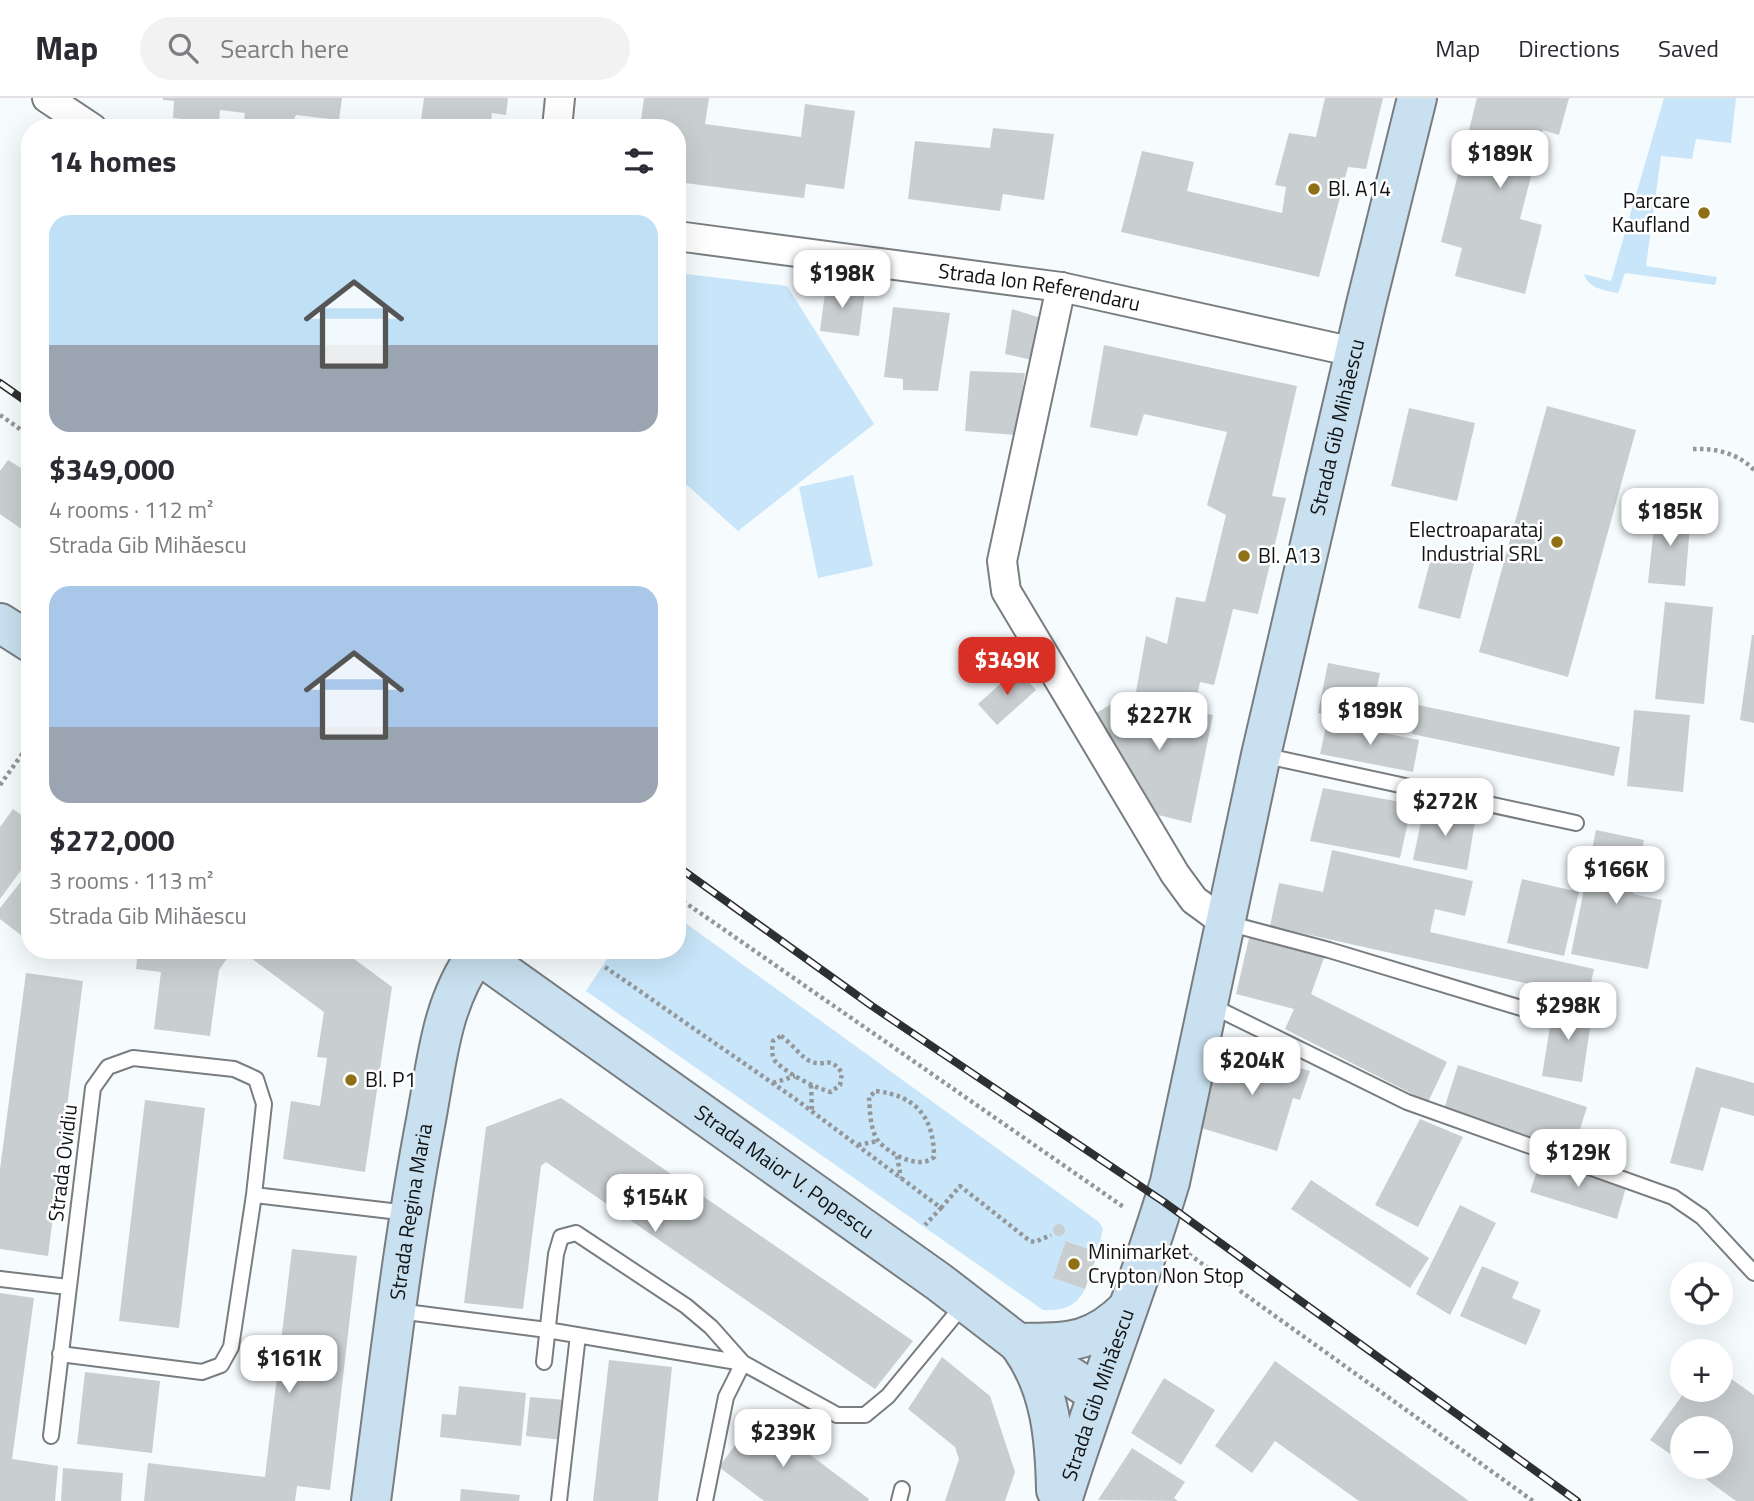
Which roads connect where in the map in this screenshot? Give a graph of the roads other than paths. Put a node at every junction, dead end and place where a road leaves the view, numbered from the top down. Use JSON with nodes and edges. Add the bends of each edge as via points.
{"nodes":[{"id":1,"x":47,"y":98,"type":"edge"},
{"id":2,"x":560,"y":98,"type":"edge"},
{"id":3,"x":1417,"y":98,"type":"edge"},
{"id":4,"x":78,"y":119,"type":"edge"},
{"id":5,"x":558,"y":119,"type":"edge"},
{"id":6,"x":686,"y":237,"type":"edge"},
{"id":7,"x":1061,"y":287,"type":"junction"},
{"id":8,"x":1354,"y":352,"type":"junction"},
{"id":9,"x":0,"y":623,"type":"edge"},
{"id":10,"x":21,"y":636,"type":"edge"},
{"id":11,"x":1261,"y":755,"type":"junction"},
{"id":12,"x":1576,"y":823,"type":"dead end"},
{"id":13,"x":1224,"y":922,"type":"junction"},
{"id":14,"x":471,"y":959,"type":"edge"},
{"id":15,"x":485,"y":959,"type":"edge"},
{"id":16,"x":1207,"y":1003,"type":"junction"},
{"id":17,"x":1531,"y":1011,"type":"dead end"},
{"id":18,"x":254,"y":1195,"type":"junction"},
{"id":19,"x":408,"y":1213,"type":"junction"},
{"id":20,"x":1754,"y":1273,"type":"edge"},
{"id":21,"x":0,"y":1279,"type":"edge"},
{"id":22,"x":68,"y":1287,"type":"junction"},
{"id":23,"x":965,"y":1303,"type":"junction"},
{"id":24,"x":1128,"y":1308,"type":"junction"},
{"id":25,"x":396,"y":1310,"type":"junction"},
{"id":26,"x":547,"y":1330,"type":"junction"},
{"id":27,"x":578,"y":1335,"type":"junction"},
{"id":28,"x":1018,"y":1343,"type":"junction"},
{"id":29,"x":60,"y":1354,"type":"junction"},
{"id":30,"x":544,"y":1362,"type":"dead end"},
{"id":31,"x":743,"y":1363,"type":"junction"},
{"id":32,"x":1096,"y":1393,"type":"junction"},
{"id":33,"x":51,"y":1436,"type":"dead end"},
{"id":34,"x":371,"y":1501,"type":"edge"},
{"id":35,"x":559,"y":1501,"type":"edge"},
{"id":36,"x":705,"y":1501,"type":"edge"},
{"id":37,"x":1059,"y":1501,"type":"edge"}],
"edges":[{"from":1,"to":4,"type":"street"},
{"from":2,"to":5,"type":"street"},
{"from":3,"to":8,"type":"main road","name":"Strada Gib Mihăescu"},
{"from":6,"to":7,"type":"street","name":"Strada Ion Referendaru"},
{"from":7,"to":8,"type":"street","name":"Strada Ion Referendaru"},
{"from":7,"to":13,"type":"street","via":[[1002,561],[1006,591],[1175,874],[1194,900]]},
{"from":8,"to":11,"type":"main road","name":"Strada Gib Mihăescu"},
{"from":9,"to":10,"type":"main road"},
{"from":11,"to":12,"type":"lane"},
{"from":11,"to":13,"type":"main road","name":"Strada Gib Mihăescu"},
{"from":13,"to":16,"type":"main road","name":"Strada Gib Mihăescu"},
{"from":13,"to":17,"type":"lane"},
{"from":14,"to":19,"type":"main road","name":"Strada Regina Maria","via":[[450,1002]]},
{"from":15,"to":23,"type":"main road","name":"Strada Maior V. Popescu"},
{"from":16,"to":20,"type":"lane","via":[[1407,1102],[1673,1197],[1702,1217]]},
{"from":16,"to":24,"type":"main road","name":"Strada Gib Mihăescu","via":[[1170,1182]]},
{"from":18,"to":19,"type":"lane"},
{"from":18,"to":22,"type":"lane","name":"Strada Ovidiu","via":[[264,1104],[256,1079],[234,1069],[133,1058],[108,1067],[93,1088]]},
{"from":18,"to":29,"type":"lane","name":"Strada Ovidiu","via":[[231,1347],[221,1365],[202,1372]]},
{"from":19,"to":25,"type":"main road","name":"Strada Regina Maria"},
{"from":21,"to":22,"type":"lane"},
{"from":22,"to":29,"type":"lane","name":"Strada Ovidiu"},
{"from":23,"to":28,"type":"main road","name":"Strada Maior V. Popescu"},
{"from":23,"to":31,"type":"lane","via":[[888,1396],[865,1415],[837,1415]]},
{"from":24,"to":28,"type":"main road","via":[[1100,1332],[1084,1338]]},
{"from":24,"to":32,"type":"main road","name":"Strada Gib Mihăescu"},
{"from":25,"to":26,"type":"lane","name":"Strada Regina Maria"},
{"from":25,"to":34,"type":"main road","name":"Strada Regina Maria"},
{"from":26,"to":27,"type":"lane","name":"Strada Regina Maria"},
{"from":26,"to":30,"type":"lane"},
{"from":26,"to":31,"type":"lane","via":[[561,1237],[576,1233],[686,1306]]},
{"from":27,"to":31,"type":"lane","name":"Strada Regina Maria"},
{"from":27,"to":35,"type":"lane"},
{"from":28,"to":32,"type":"main road","name":"Strada Maior V. Popescu"},
{"from":28,"to":37,"type":"main road","via":[[1042,1386]]},
{"from":29,"to":33,"type":"lane","name":"Strada Ovidiu"},
{"from":31,"to":36,"type":"lane","via":[[726,1396]]},
{"from":32,"to":37,"type":"main road","name":"Strada Gib Mihăescu"}]}
